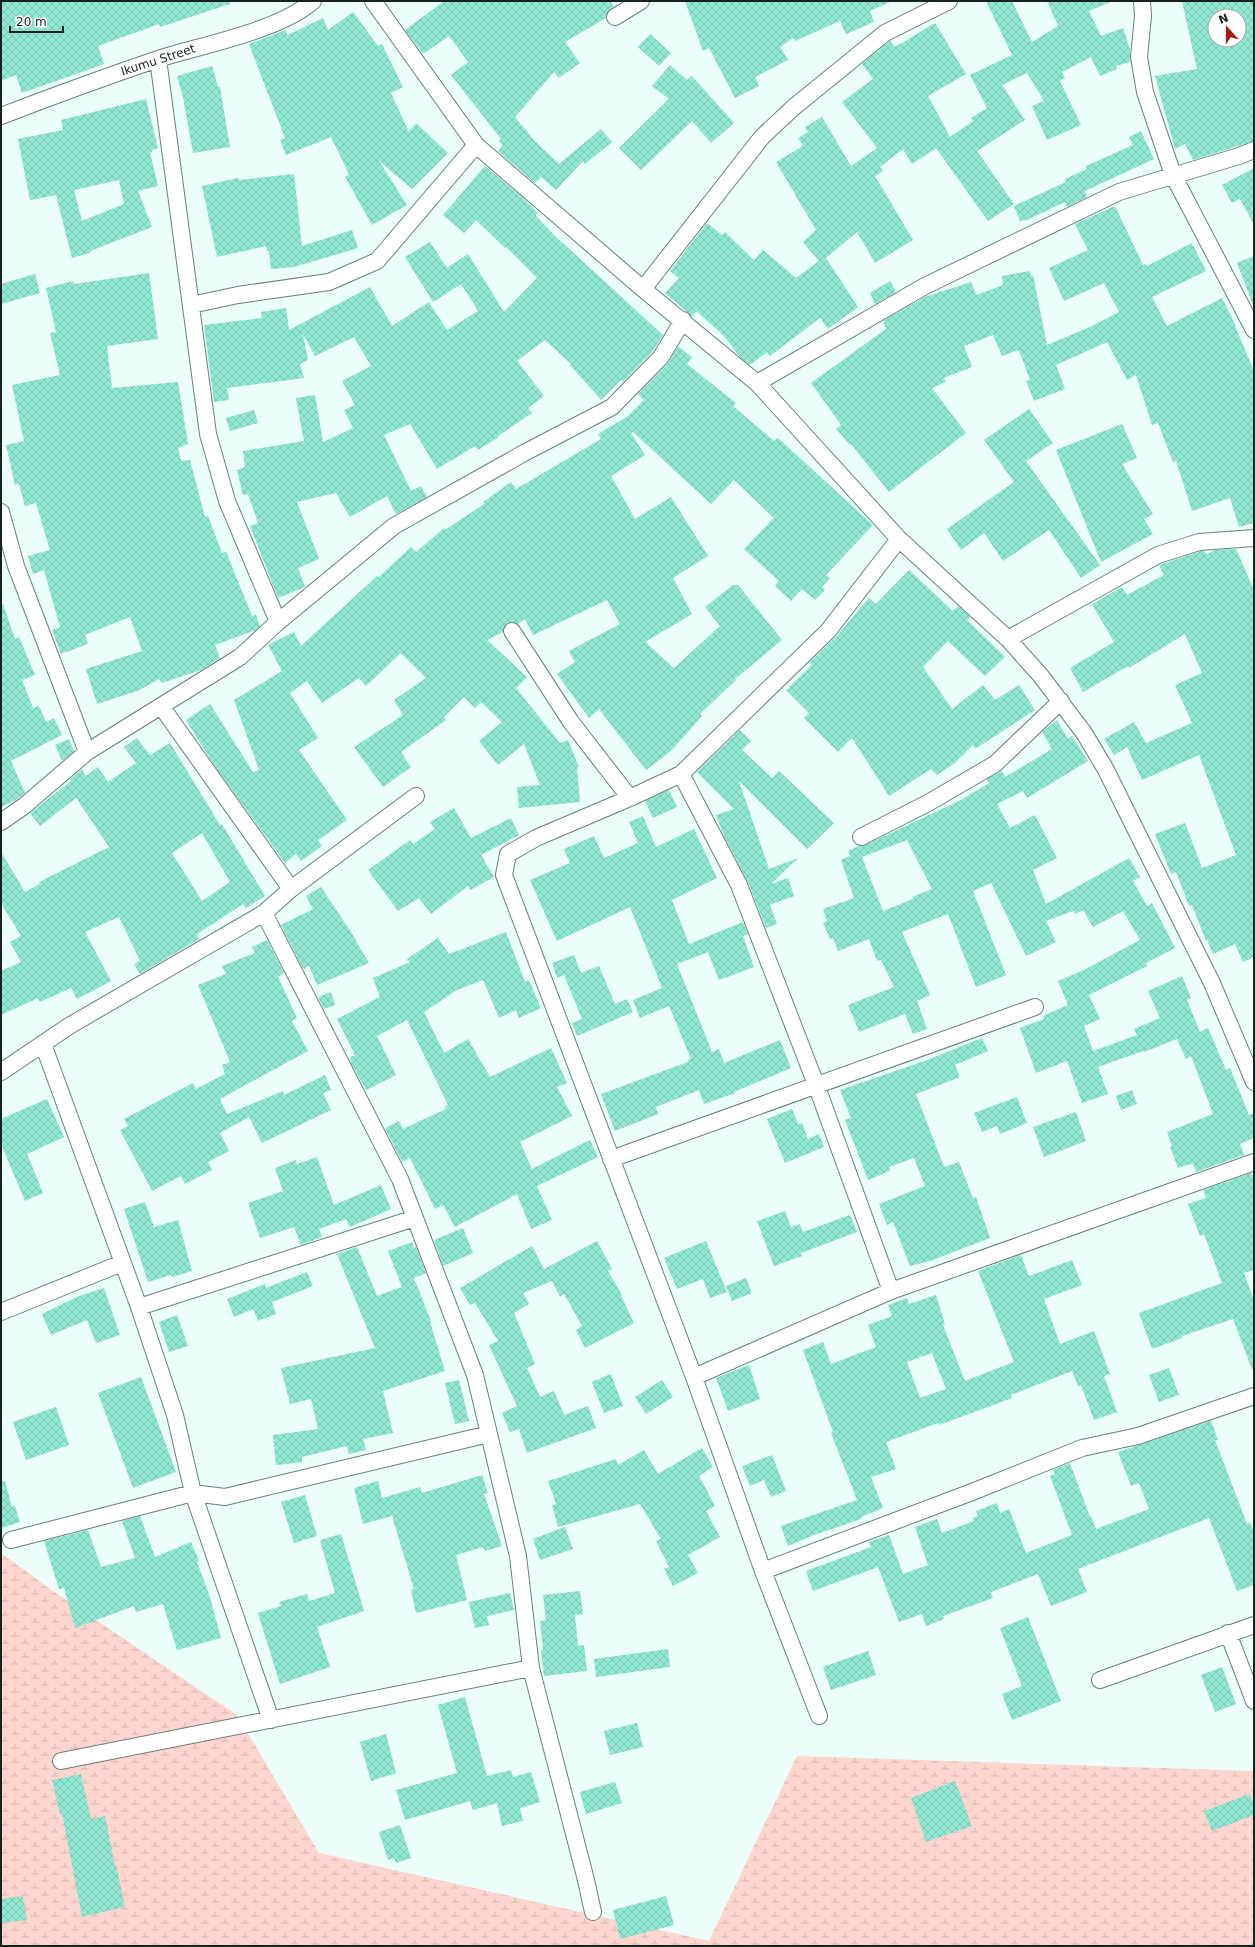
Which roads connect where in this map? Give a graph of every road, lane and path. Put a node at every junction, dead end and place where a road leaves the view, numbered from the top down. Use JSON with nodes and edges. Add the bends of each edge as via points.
{"nodes":[{"id":1,"x":313,"y":1,"type":"edge"},
{"id":2,"x":373,"y":1,"type":"edge"},
{"id":3,"x":641,"y":1,"type":"edge"},
{"id":4,"x":949,"y":1,"type":"edge"},
{"id":5,"x":1142,"y":1,"type":"edge"},
{"id":6,"x":615,"y":17,"type":"dead end"},
{"id":7,"x":158,"y":59,"type":"junction"},
{"id":8,"x":1,"y":116,"type":"edge"},
{"id":9,"x":476,"y":146,"type":"junction"},
{"id":10,"x":1254,"y":150,"type":"edge"},
{"id":11,"x":1173,"y":175,"type":"junction"},
{"id":12,"x":643,"y":289,"type":"junction"},
{"id":13,"x":191,"y":304,"type":"junction"},
{"id":14,"x":683,"y":320,"type":"junction"},
{"id":15,"x":1254,"y":330,"type":"edge"},
{"id":16,"x":757,"y":383,"type":"junction"},
{"id":17,"x":1,"y":512,"type":"edge"},
{"id":18,"x":1254,"y":538,"type":"edge"},
{"id":19,"x":899,"y":539,"type":"junction"},
{"id":20,"x":278,"y":622,"type":"junction"},
{"id":21,"x":512,"y":632,"type":"dead end"},
{"id":22,"x":1008,"y":639,"type":"junction"},
{"id":23,"x":1061,"y":701,"type":"junction"},
{"id":24,"x":161,"y":706,"type":"junction"},
{"id":25,"x":87,"y":752,"type":"junction"},
{"id":26,"x":680,"y":774,"type":"junction"},
{"id":27,"x":416,"y":796,"type":"dead end"},
{"id":28,"x":630,"y":798,"type":"junction"},
{"id":29,"x":1,"y":822,"type":"edge"},
{"id":30,"x":861,"y":837,"type":"dead end"},
{"id":31,"x":291,"y":889,"type":"junction"},
{"id":32,"x":264,"y":913,"type":"junction"},
{"id":33,"x":1035,"y":1007,"type":"dead end"},
{"id":34,"x":43,"y":1044,"type":"junction"},
{"id":35,"x":1,"y":1072,"type":"edge"},
{"id":36,"x":1254,"y":1082,"type":"edge"},
{"id":37,"x":817,"y":1086,"type":"junction"},
{"id":38,"x":611,"y":1159,"type":"junction"},
{"id":39,"x":1254,"y":1162,"type":"edge"},
{"id":40,"x":415,"y":1218,"type":"junction"},
{"id":41,"x":122,"y":1263,"type":"junction"},
{"id":42,"x":890,"y":1291,"type":"junction"},
{"id":43,"x":139,"y":1307,"type":"junction"},
{"id":44,"x":1,"y":1312,"type":"edge"},
{"id":45,"x":694,"y":1377,"type":"junction"},
{"id":46,"x":1254,"y":1396,"type":"edge"},
{"id":47,"x":489,"y":1434,"type":"junction"},
{"id":48,"x":193,"y":1493,"type":"junction"},
{"id":49,"x":11,"y":1540,"type":"dead end"},
{"id":50,"x":763,"y":1571,"type":"junction"},
{"id":51,"x":1254,"y":1624,"type":"edge"},
{"id":52,"x":1228,"y":1633,"type":"junction"},
{"id":53,"x":531,"y":1668,"type":"junction"},
{"id":54,"x":1100,"y":1680,"type":"dead end"},
{"id":55,"x":1254,"y":1701,"type":"edge"},
{"id":56,"x":819,"y":1716,"type":"dead end"},
{"id":57,"x":271,"y":1720,"type":"junction"},
{"id":58,"x":61,"y":1761,"type":"dead end"},
{"id":59,"x":593,"y":1912,"type":"dead end"}],
"edges":[{"from":1,"to":7,"type":"street","name":"Ikumu Street","via":[[274,23]]},
{"from":2,"to":9,"type":"street"},
{"from":3,"to":6,"type":"street"},
{"from":4,"to":12,"type":"street","via":[[885,33],[794,107],[762,137]]},
{"from":5,"to":11,"type":"street","via":[[1139,57],[1145,92]]},
{"from":7,"to":8,"type":"street","name":"Ikumu Street"},
{"from":7,"to":13,"type":"street"},
{"from":9,"to":12,"type":"street"},
{"from":9,"to":13,"type":"street","via":[[377,261],[330,282]]},
{"from":10,"to":11,"type":"street"},
{"from":11,"to":15,"type":"street"},
{"from":11,"to":16,"type":"street","via":[[1120,192],[925,286]]},
{"from":12,"to":14,"type":"street"},
{"from":13,"to":20,"type":"street","via":[[208,434],[227,501]]},
{"from":14,"to":16,"type":"street"},
{"from":14,"to":20,"type":"street","via":[[661,357],[612,407],[394,526]]},
{"from":16,"to":19,"type":"street"},
{"from":17,"to":25,"type":"street","via":[[16,566]]},
{"from":18,"to":22,"type":"street","via":[[1199,542],[1158,554]]},
{"from":19,"to":22,"type":"street"},
{"from":19,"to":26,"type":"street","via":[[828,631]]},
{"from":20,"to":24,"type":"street","via":[[240,657]]},
{"from":21,"to":28,"type":"street","via":[[571,722]]},
{"from":22,"to":23,"type":"street"},
{"from":23,"to":30,"type":"street","via":[[995,764],[928,803]]},
{"from":23,"to":36,"type":"street","via":[[1105,768],[1212,983]]},
{"from":24,"to":25,"type":"street"},
{"from":24,"to":31,"type":"street"},
{"from":25,"to":29,"type":"street","via":[[24,806]]},
{"from":26,"to":28,"type":"street"},
{"from":26,"to":37,"type":"street","via":[[739,886]]},
{"from":27,"to":31,"type":"street"},
{"from":28,"to":38,"type":"street","via":[[536,838],[508,854],[504,875]]},
{"from":31,"to":32,"type":"street"},
{"from":32,"to":34,"type":"street","via":[[69,1026]]},
{"from":32,"to":40,"type":"street","via":[[400,1179]]},
{"from":33,"to":37,"type":"street"},
{"from":34,"to":35,"type":"street"},
{"from":34,"to":41,"type":"street"},
{"from":37,"to":38,"type":"street"},
{"from":37,"to":42,"type":"street"},
{"from":38,"to":45,"type":"street"},
{"from":39,"to":42,"type":"street"},
{"from":40,"to":43,"type":"street"},
{"from":40,"to":47,"type":"street","via":[[475,1375]]},
{"from":41,"to":43,"type":"street"},
{"from":41,"to":44,"type":"street"},
{"from":42,"to":45,"type":"street"},
{"from":43,"to":48,"type":"street","via":[[175,1415]]},
{"from":45,"to":50,"type":"street"},
{"from":46,"to":50,"type":"street","via":[[1138,1436],[1082,1448]]},
{"from":47,"to":48,"type":"street","via":[[225,1497]]},
{"from":47,"to":53,"type":"street","via":[[518,1556]]},
{"from":48,"to":49,"type":"street"},
{"from":48,"to":57,"type":"street"},
{"from":50,"to":56,"type":"street"},
{"from":51,"to":52,"type":"street"},
{"from":52,"to":54,"type":"street"},
{"from":52,"to":55,"type":"street"},
{"from":53,"to":57,"type":"street"},
{"from":53,"to":59,"type":"street"},
{"from":57,"to":58,"type":"street"}]}
